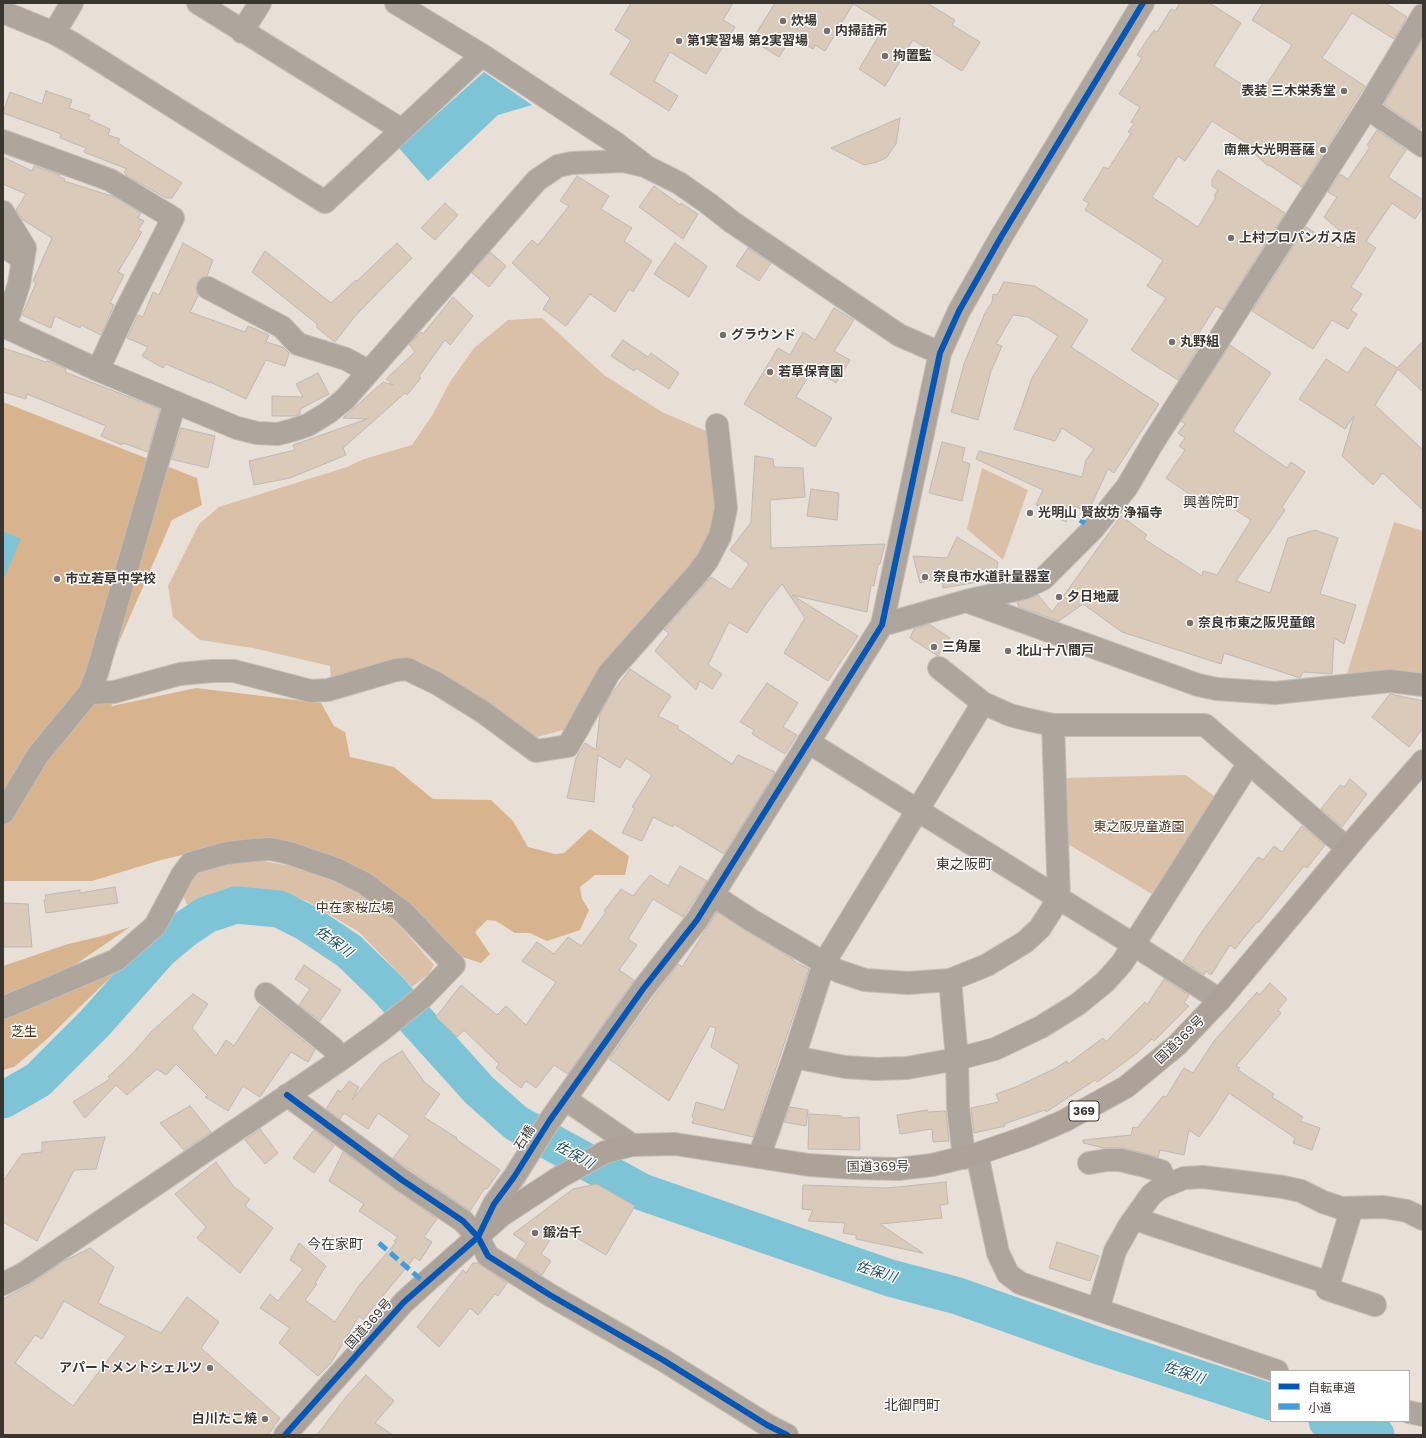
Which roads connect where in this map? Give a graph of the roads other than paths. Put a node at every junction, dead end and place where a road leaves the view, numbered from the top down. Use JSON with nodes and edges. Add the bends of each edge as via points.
{"nodes":[{"id":1,"x":72,"y":3,"type":"edge"},
{"id":2,"x":198,"y":3,"type":"edge"},
{"id":3,"x":260,"y":3,"type":"edge"},
{"id":4,"x":396,"y":3,"type":"edge"},
{"id":5,"x":1144,"y":3,"type":"edge"},
{"id":6,"x":3,"y":12,"type":"edge"},
{"id":7,"x":1423,"y":15,"type":"edge"},
{"id":8,"x":242,"y":32,"type":"junction"},
{"id":9,"x":54,"y":33,"type":"junction"},
{"id":10,"x":482,"y":55,"type":"junction"},
{"id":11,"x":1367,"y":108,"type":"junction"},
{"id":12,"x":402,"y":130,"type":"junction"},
{"id":13,"x":3,"y":141,"type":"edge"},
{"id":14,"x":1423,"y":146,"type":"edge"},
{"id":15,"x":645,"y":166,"type":"junction"},
{"id":16,"x":3,"y":212,"type":"edge"},
{"id":17,"x":3,"y":246,"type":"edge"},
{"id":18,"x":23,"y":259,"type":"junction"},
{"id":19,"x":208,"y":288,"type":"dead end"},
{"id":20,"x":4,"y":326,"type":"edge"},
{"id":21,"x":940,"y":353,"type":"junction"},
{"id":22,"x":98,"y":370,"type":"junction"},
{"id":23,"x":368,"y":371,"type":"junction"},
{"id":24,"x":175,"y":402,"type":"junction"},
{"id":25,"x":717,"y":425,"type":"dead end"},
{"id":26,"x":966,"y":601,"type":"junction"},
{"id":27,"x":882,"y":625,"type":"junction"},
{"id":28,"x":939,"y":668,"type":"dead end"},
{"id":29,"x":1423,"y":685,"type":"edge"},
{"id":30,"x":89,"y":693,"type":"junction"},
{"id":31,"x":984,"y":702,"type":"junction"},
{"id":32,"x":1053,"y":725,"type":"junction"},
{"id":33,"x":808,"y":742,"type":"junction"},
{"id":34,"x":1423,"y":761,"type":"edge"},
{"id":35,"x":1249,"y":763,"type":"junction"},
{"id":36,"x":918,"y":810,"type":"junction"},
{"id":37,"x":3,"y":813,"type":"edge"},
{"id":38,"x":1347,"y":848,"type":"junction"},
{"id":39,"x":713,"y":894,"type":"junction"},
{"id":40,"x":1059,"y":898,"type":"junction"},
{"id":41,"x":1134,"y":945,"type":"junction"},
{"id":42,"x":824,"y":963,"type":"junction"},
{"id":43,"x":950,"y":980,"type":"junction"},
{"id":44,"x":266,"y":994,"type":"dead end"},
{"id":45,"x":1220,"y":1000,"type":"junction"},
{"id":46,"x":3,"y":1008,"type":"edge"},
{"id":47,"x":794,"y":1057,"type":"junction"},
{"id":48,"x":956,"y":1059,"type":"junction"},
{"id":49,"x":340,"y":1060,"type":"junction"},
{"id":50,"x":286,"y":1095,"type":"junction"},
{"id":51,"x":565,"y":1099,"type":"junction"},
{"id":52,"x":632,"y":1145,"type":"junction"},
{"id":53,"x":970,"y":1156,"type":"junction"},
{"id":54,"x":759,"y":1157,"type":"junction"},
{"id":55,"x":1089,"y":1163,"type":"dead end"},
{"id":56,"x":1167,"y":1184,"type":"junction"},
{"id":57,"x":1352,"y":1208,"type":"junction"},
{"id":58,"x":1135,"y":1218,"type":"junction"},
{"id":59,"x":1423,"y":1219,"type":"edge"},
{"id":60,"x":478,"y":1237,"type":"junction"},
{"id":61,"x":1329,"y":1283,"type":"junction"},
{"id":62,"x":3,"y":1284,"type":"edge"},
{"id":63,"x":1375,"y":1305,"type":"dead end"},
{"id":64,"x":1098,"y":1310,"type":"junction"},
{"id":65,"x":1274,"y":1370,"type":"edge"},
{"id":66,"x":1410,"y":1412,"type":"edge"},
{"id":67,"x":1423,"y":1415,"type":"edge"},
{"id":68,"x":285,"y":1435,"type":"edge"},
{"id":69,"x":787,"y":1435,"type":"edge"}],
"edges":[{"from":1,"to":9,"type":"street"},
{"from":2,"to":8,"type":"street"},
{"from":3,"to":8,"type":"street"},
{"from":4,"to":10,"type":"street"},
{"from":5,"to":21,"type":"street","via":[[1001,237],[959,311]]},
{"from":6,"to":9,"type":"street"},
{"from":7,"to":11,"type":"street"},
{"from":8,"to":12,"type":"street"},
{"from":9,"to":12,"type":"street","via":[[325,202]]},
{"from":10,"to":12,"type":"street"},
{"from":10,"to":15,"type":"street","via":[[617,144]]},
{"from":11,"to":14,"type":"street"},
{"from":11,"to":26,"type":"street","via":[[1127,487],[1109,510],[1074,550],[1043,579],[1024,588]]},
{"from":13,"to":22,"type":"street","via":[[110,180],[173,218]]},
{"from":15,"to":21,"type":"street","via":[[679,183],[899,336]]},
{"from":15,"to":23,"type":"street","via":[[624,161],[596,162],[572,163],[549,170],[521,196]]},
{"from":16,"to":18,"type":"street","via":[[25,248]]},
{"from":17,"to":18,"type":"street"},
{"from":18,"to":20,"type":"street","via":[[19,284]]},
{"from":19,"to":23,"type":"street","via":[[282,327],[298,344],[346,358]]},
{"from":20,"to":22,"type":"street"},
{"from":21,"to":27,"type":"street"},
{"from":22,"to":24,"type":"street"},
{"from":23,"to":24,"type":"street","via":[[329,412],[308,425],[278,434],[237,428]]},
{"from":24,"to":30,"type":"street","via":[[100,666]]},
{"from":25,"to":30,"type":"street","via":[[726,508],[720,536],[697,574],[609,673],[568,746],[536,751],[483,712],[420,674],[407,670],[396,670],[328,690],[311,691],[234,671],[212,671],[180,674],[114,692]]},
{"from":26,"to":27,"type":"street"},
{"from":26,"to":29,"type":"street","via":[[1217,689],[1274,693],[1390,681]]},
{"from":27,"to":33,"type":"street","name":"石橋"},
{"from":28,"to":31,"type":"street"},
{"from":30,"to":37,"type":"street","via":[[38,755]]},
{"from":31,"to":32,"type":"street","via":[[1010,715]]},
{"from":31,"to":36,"type":"street"},
{"from":32,"to":35,"type":"street","via":[[1205,724]]},
{"from":32,"to":40,"type":"street"},
{"from":33,"to":36,"type":"street"},
{"from":33,"to":39,"type":"street","name":"石橋"},
{"from":34,"to":38,"type":"highway","name":"国道369号","number":"369"},
{"from":35,"to":38,"type":"street"},
{"from":35,"to":41,"type":"street"},
{"from":36,"to":40,"type":"street"},
{"from":36,"to":42,"type":"street"},
{"from":38,"to":45,"type":"highway","name":"国道369号","number":"369"},
{"from":39,"to":42,"type":"street","via":[[751,920]]},
{"from":39,"to":51,"type":"street","name":"石橋","via":[[697,920],[643,989]]},
{"from":40,"to":41,"type":"street"},
{"from":40,"to":43,"type":"street","via":[[1040,928],[1025,942],[987,965]]},
{"from":41,"to":45,"type":"street"},
{"from":41,"to":48,"type":"street","via":[[1122,963],[1078,1004],[1016,1040],[995,1049]]},
{"from":42,"to":43,"type":"street","via":[[838,971],[865,980],[885,983]]},
{"from":42,"to":47,"type":"street"},
{"from":43,"to":48,"type":"street"},
{"from":44,"to":49,"type":"street","via":[[333,1048]]},
{"from":45,"to":53,"type":"highway","name":"国道369号","number":"369","via":[[1177,1046],[1126,1087],[1064,1121]]},
{"from":46,"to":49,"type":"street","via":[[116,960],[155,926],[191,863],[227,853],[271,849],[338,870],[364,883],[404,913],[454,965],[423,996]]},
{"from":47,"to":48,"type":"street","via":[[845,1067],[876,1069],[907,1068]]},
{"from":47,"to":54,"type":"street"},
{"from":48,"to":53,"type":"street","via":[[958,1106]]},
{"from":49,"to":50,"type":"street"},
{"from":50,"to":60,"type":"street","via":[[463,1221]]},
{"from":50,"to":62,"type":"street","via":[[29,1270]]},
{"from":51,"to":52,"type":"street"},
{"from":51,"to":60,"type":"street","name":"石橋","via":[[494,1204]]},
{"from":52,"to":54,"type":"highway","name":"国道369号","number":"369","via":[[675,1144]]},
{"from":52,"to":60,"type":"highway","name":"国道369号","number":"369","via":[[605,1152],[560,1177],[502,1215]]},
{"from":53,"to":54,"type":"highway","name":"国道369号","number":"369","via":[[932,1165],[898,1168],[809,1165]]},
{"from":53,"to":64,"type":"street","via":[[998,1253],[1008,1274],[1030,1288]]},
{"from":55,"to":56,"type":"street","via":[[1120,1160],[1145,1166],[1161,1171]]},
{"from":56,"to":57,"type":"street","via":[[1184,1178],[1210,1178],[1295,1190],[1341,1208]]},
{"from":56,"to":58,"type":"street","via":[[1151,1195]]},
{"from":57,"to":59,"type":"street","via":[[1384,1207],[1407,1211]]},
{"from":57,"to":61,"type":"street"},
{"from":58,"to":61,"type":"street"},
{"from":58,"to":64,"type":"street","via":[[1119,1241]]},
{"from":60,"to":68,"type":"highway","name":"国道369号","number":"369","via":[[404,1302]]},
{"from":60,"to":69,"type":"street","via":[[488,1256],[494,1260]]},
{"from":61,"to":63,"type":"street","via":[[1327,1289]]},
{"from":64,"to":65,"type":"street"},
{"from":66,"to":67,"type":"street"}]}
